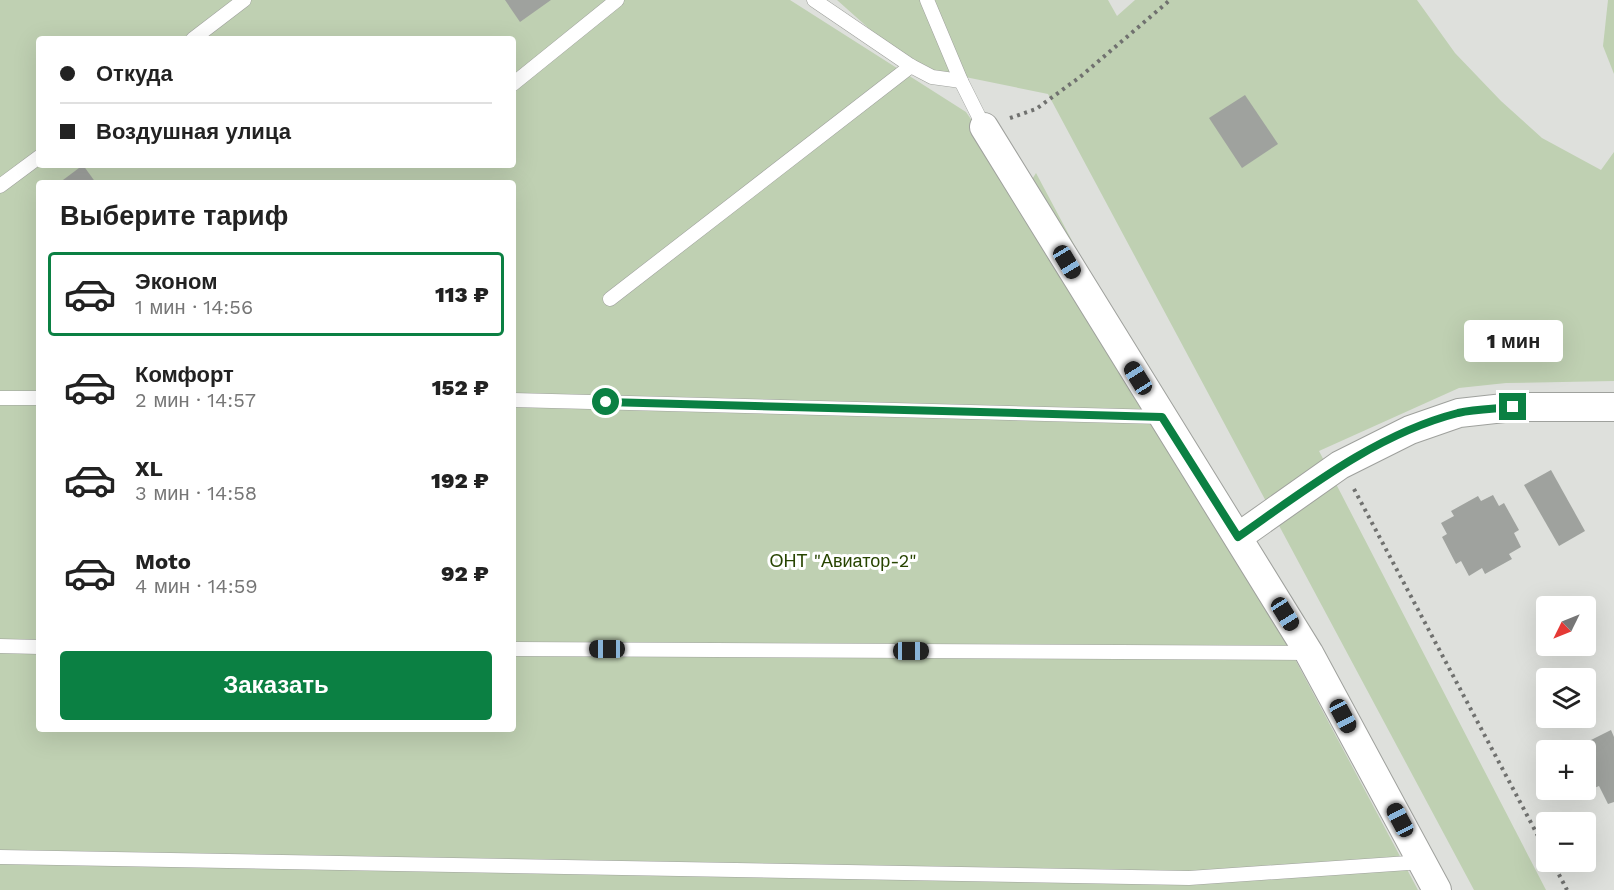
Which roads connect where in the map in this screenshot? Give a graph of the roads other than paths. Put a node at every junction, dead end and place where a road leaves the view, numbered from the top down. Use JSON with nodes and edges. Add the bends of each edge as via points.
{"nodes":[{"id":1,"x":244,"y":0,"type":"edge"},
{"id":2,"x":617,"y":0,"type":"edge"},
{"id":3,"x":814,"y":0,"type":"edge"},
{"id":4,"x":927,"y":0,"type":"edge"},
{"id":5,"x":197,"y":36,"type":"edge"},
{"id":6,"x":912,"y":66,"type":"junction"},
{"id":7,"x":961,"y":81,"type":"junction"},
{"id":8,"x":516,"y":82,"type":"edge"},
{"id":9,"x":984,"y":127,"type":"joint"},
{"id":10,"x":36,"y":159,"type":"edge"},
{"id":11,"x":0,"y":186,"type":"edge"},
{"id":12,"x":610,"y":299,"type":"dead end"},
{"id":13,"x":0,"y":398,"type":"edge"},
{"id":14,"x":36,"y":398,"type":"edge"},
{"id":15,"x":516,"y":400,"type":"edge"},
{"id":16,"x":1614,"y":407,"type":"edge"},
{"id":17,"x":1162,"y":417,"type":"junction"},
{"id":18,"x":1238,"y":537,"type":"junction"},
{"id":19,"x":0,"y":646,"type":"edge"},
{"id":20,"x":36,"y":647,"type":"edge"},
{"id":21,"x":516,"y":649,"type":"edge"},
{"id":22,"x":1309,"y":653,"type":"junction"},
{"id":23,"x":0,"y":857,"type":"edge"},
{"id":24,"x":1423,"y":862,"type":"junction"},
{"id":25,"x":1437,"y":890,"type":"edge"}],
"edges":[{"from":1,"to":5,"type":"lane"},
{"from":2,"to":8,"type":"lane"},
{"from":3,"to":6,"type":"lane"},
{"from":4,"to":7,"type":"lane"},
{"from":6,"to":7,"type":"lane","via":[[932,77]]},
{"from":6,"to":12,"type":"lane"},
{"from":7,"to":9,"type":"lane"},
{"from":9,"to":17,"type":"street"},
{"from":10,"to":11,"type":"lane"},
{"from":13,"to":14,"type":"lane"},
{"from":15,"to":17,"type":"lane"},
{"from":16,"to":18,"type":"street","via":[[1513,407],[1459,413],[1410,430],[1340,465]]},
{"from":17,"to":18,"type":"street"},
{"from":18,"to":22,"type":"street"},
{"from":19,"to":20,"type":"lane"},
{"from":21,"to":22,"type":"lane"},
{"from":22,"to":24,"type":"street"},
{"from":23,"to":24,"type":"lane","via":[[1189,878]]},
{"from":24,"to":25,"type":"street"}]}
